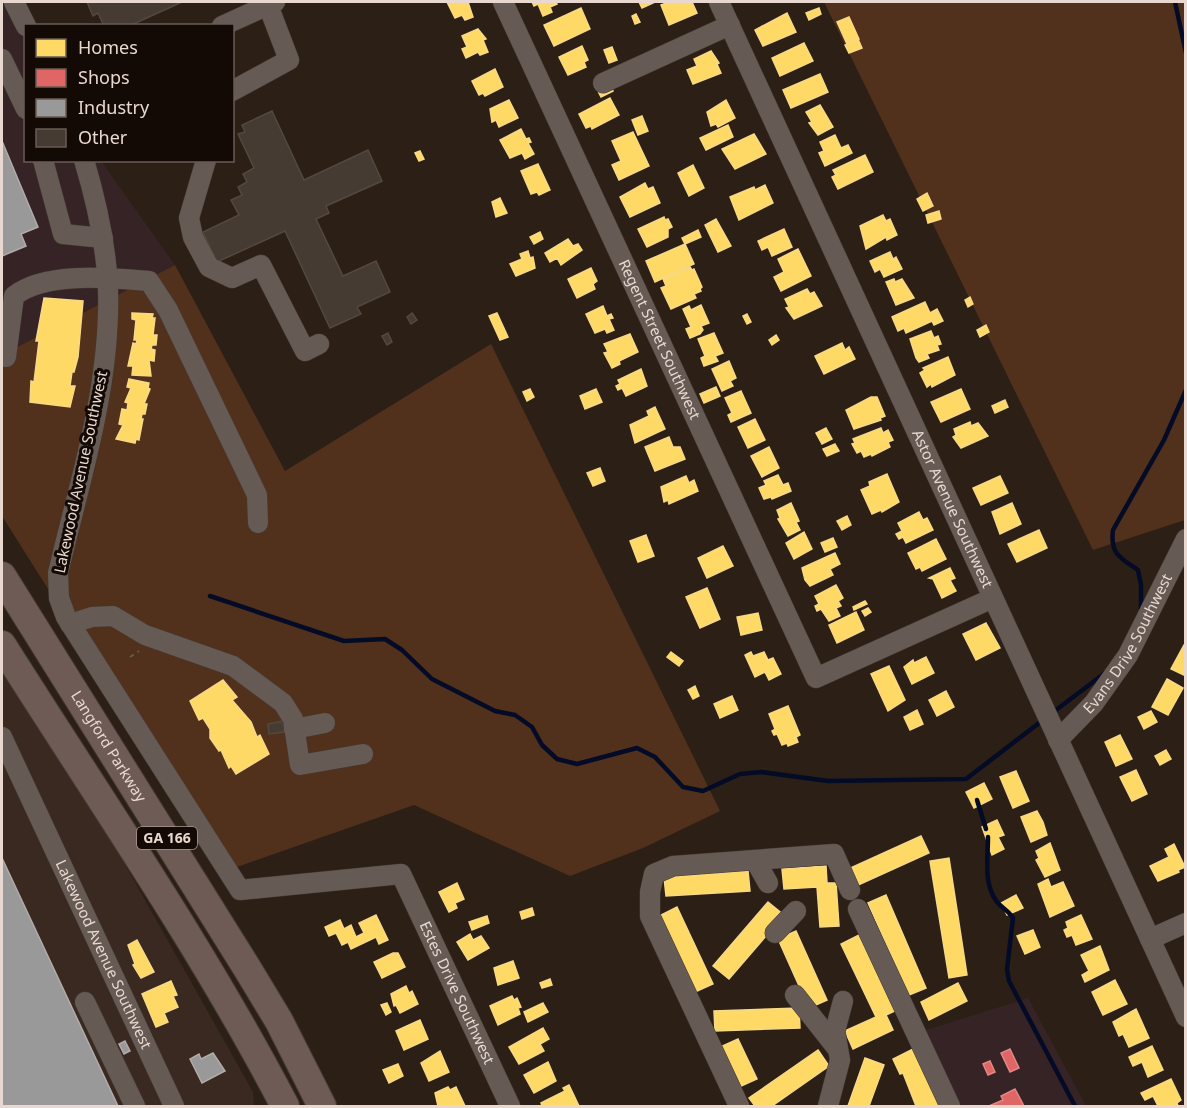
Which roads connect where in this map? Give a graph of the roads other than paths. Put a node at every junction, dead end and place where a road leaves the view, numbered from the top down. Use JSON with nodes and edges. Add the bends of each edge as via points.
{"nodes":[{"id":1,"x":14,"y":2,"type":"edge"},
{"id":2,"x":503,"y":2,"type":"edge"},
{"id":3,"x":719,"y":2,"type":"edge"},
{"id":4,"x":271,"y":3,"type":"edge"},
{"id":5,"x":25,"y":24,"type":"edge"},
{"id":6,"x":226,"y":24,"type":"edge"},
{"id":7,"x":730,"y":25,"type":"junction"},
{"id":8,"x":2,"y":58,"type":"edge"},
{"id":9,"x":603,"y":83,"type":"dead end"},
{"id":10,"x":234,"y":90,"type":"edge"},
{"id":11,"x":24,"y":106,"type":"edge"},
{"id":12,"x":44,"y":162,"type":"edge"},
{"id":13,"x":85,"y":162,"type":"edge"},
{"id":14,"x":205,"y":162,"type":"edge"},
{"id":15,"x":103,"y":238,"type":"junction"},
{"id":16,"x":107,"y":278,"type":"junction"},
{"id":17,"x":319,"y":344,"type":"dead end"},
{"id":18,"x":6,"y":357,"type":"dead end"},
{"id":19,"x":258,"y":523,"type":"dead end"},
{"id":20,"x":1185,"y":539,"type":"edge"},
{"id":21,"x":2,"y":576,"type":"edge"},
{"id":22,"x":993,"y":598,"type":"junction"},
{"id":23,"x":70,"y":624,"type":"junction"},
{"id":24,"x":2,"y":645,"type":"edge"},
{"id":25,"x":326,"y":723,"type":"dead end"},
{"id":26,"x":294,"y":729,"type":"junction"},
{"id":27,"x":2,"y":738,"type":"edge"},
{"id":28,"x":1058,"y":740,"type":"junction"},
{"id":29,"x":363,"y":754,"type":"dead end"},
{"id":30,"x":755,"y":860,"type":"junction"},
{"id":31,"x":404,"y":878,"type":"joint"},
{"id":32,"x":768,"y":884,"type":"dead end"},
{"id":33,"x":850,"y":890,"type":"dead end"},
{"id":34,"x":858,"y":909,"type":"dead end"},
{"id":35,"x":796,"y":911,"type":"dead end"},
{"id":36,"x":1185,"y":922,"type":"edge"},
{"id":37,"x":775,"y":933,"type":"dead end"},
{"id":38,"x":1150,"y":939,"type":"junction"},
{"id":39,"x":795,"y":995,"type":"dead end"},
{"id":40,"x":843,"y":1001,"type":"dead end"},
{"id":41,"x":85,"y":1002,"type":"dead end"},
{"id":42,"x":1185,"y":1017,"type":"edge"},
{"id":43,"x":279,"y":1021,"type":"junction"},
{"id":44,"x":836,"y":1047,"type":"junction"},
{"id":45,"x":257,"y":1053,"type":"junction"},
{"id":46,"x":135,"y":1107,"type":"edge"},
{"id":47,"x":174,"y":1107,"type":"edge"},
{"id":48,"x":276,"y":1107,"type":"edge"},
{"id":49,"x":285,"y":1107,"type":"edge"},
{"id":50,"x":322,"y":1107,"type":"edge"},
{"id":51,"x":331,"y":1107,"type":"edge"},
{"id":52,"x":510,"y":1107,"type":"edge"},
{"id":53,"x":739,"y":1107,"type":"edge"},
{"id":54,"x":828,"y":1107,"type":"edge"},
{"id":55,"x":950,"y":1107,"type":"edge"}],
"edges":[{"from":1,"to":5,"type":"street"},
{"from":2,"to":22,"type":"street","name":"Regent Street Southwest","via":[[816,678]]},
{"from":3,"to":7,"type":"street","name":"Astor Avenue Southwest"},
{"from":4,"to":6,"type":"street"},
{"from":4,"to":10,"type":"street","via":[[289,60]]},
{"from":7,"to":9,"type":"street"},
{"from":7,"to":22,"type":"street","name":"Astor Avenue Southwest"},
{"from":8,"to":11,"type":"street"},
{"from":12,"to":15,"type":"street","via":[[63,234]]},
{"from":13,"to":15,"type":"street","name":"Lakewood Avenue Southwest"},
{"from":14,"to":17,"type":"street","via":[[189,218],[193,237],[209,267],[232,278],[261,265],[305,351]]},
{"from":15,"to":16,"type":"street","name":"Lakewood Avenue Southwest"},
{"from":16,"to":18,"type":"street","via":[[52,281],[26,288],[14,296]]},
{"from":16,"to":19,"type":"street","via":[[149,281],[168,310],[256,495]]},
{"from":16,"to":23,"type":"street","name":"Lakewood Avenue Southwest","via":[[109,312],[102,382],[58,573],[59,598]]},
{"from":20,"to":28,"type":"street","name":"Evans Drive Southwest","via":[[1128,655],[1094,703]]},
{"from":21,"to":43,"type":"highway","name":"Langford Parkway","number":"GA 166"},
{"from":22,"to":28,"type":"street","name":"Astor Avenue Southwest"},
{"from":23,"to":26,"type":"street","via":[[92,616],[113,616],[145,635],[233,666],[283,703]]},
{"from":23,"to":31,"type":"street","name":"Lakewood Avenue Southwest","via":[[240,890],[401,874]]},
{"from":24,"to":45,"type":"highway","number":"GA 166"},
{"from":25,"to":26,"type":"street"},
{"from":26,"to":29,"type":"street","via":[[300,765]]},
{"from":27,"to":47,"type":"street","name":"Lakewood Avenue Southwest"},
{"from":28,"to":38,"type":"street","name":"Astor Avenue Southwest"},
{"from":30,"to":32,"type":"street"},
{"from":30,"to":33,"type":"street","via":[[834,854]]},
{"from":30,"to":53,"type":"street","via":[[673,866],[654,874],[650,892],[650,916]]},
{"from":31,"to":52,"type":"street","name":"Estes Drive Southwest"},
{"from":34,"to":55,"type":"street"},
{"from":35,"to":37,"type":"street"},
{"from":36,"to":38,"type":"street"},
{"from":38,"to":42,"type":"street","name":"Astor Avenue Southwest"},
{"from":39,"to":44,"type":"street"},
{"from":40,"to":44,"type":"street","via":[[835,1030]]},
{"from":41,"to":46,"type":"street"},
{"from":43,"to":50,"type":"highway","name":"Langford Parkway","number":"GA 166"},
{"from":43,"to":51,"type":"highway"},
{"from":44,"to":54,"type":"street","via":[[840,1060]]},
{"from":45,"to":48,"type":"highway"},
{"from":45,"to":49,"type":"highway","number":"GA 166"}]}
